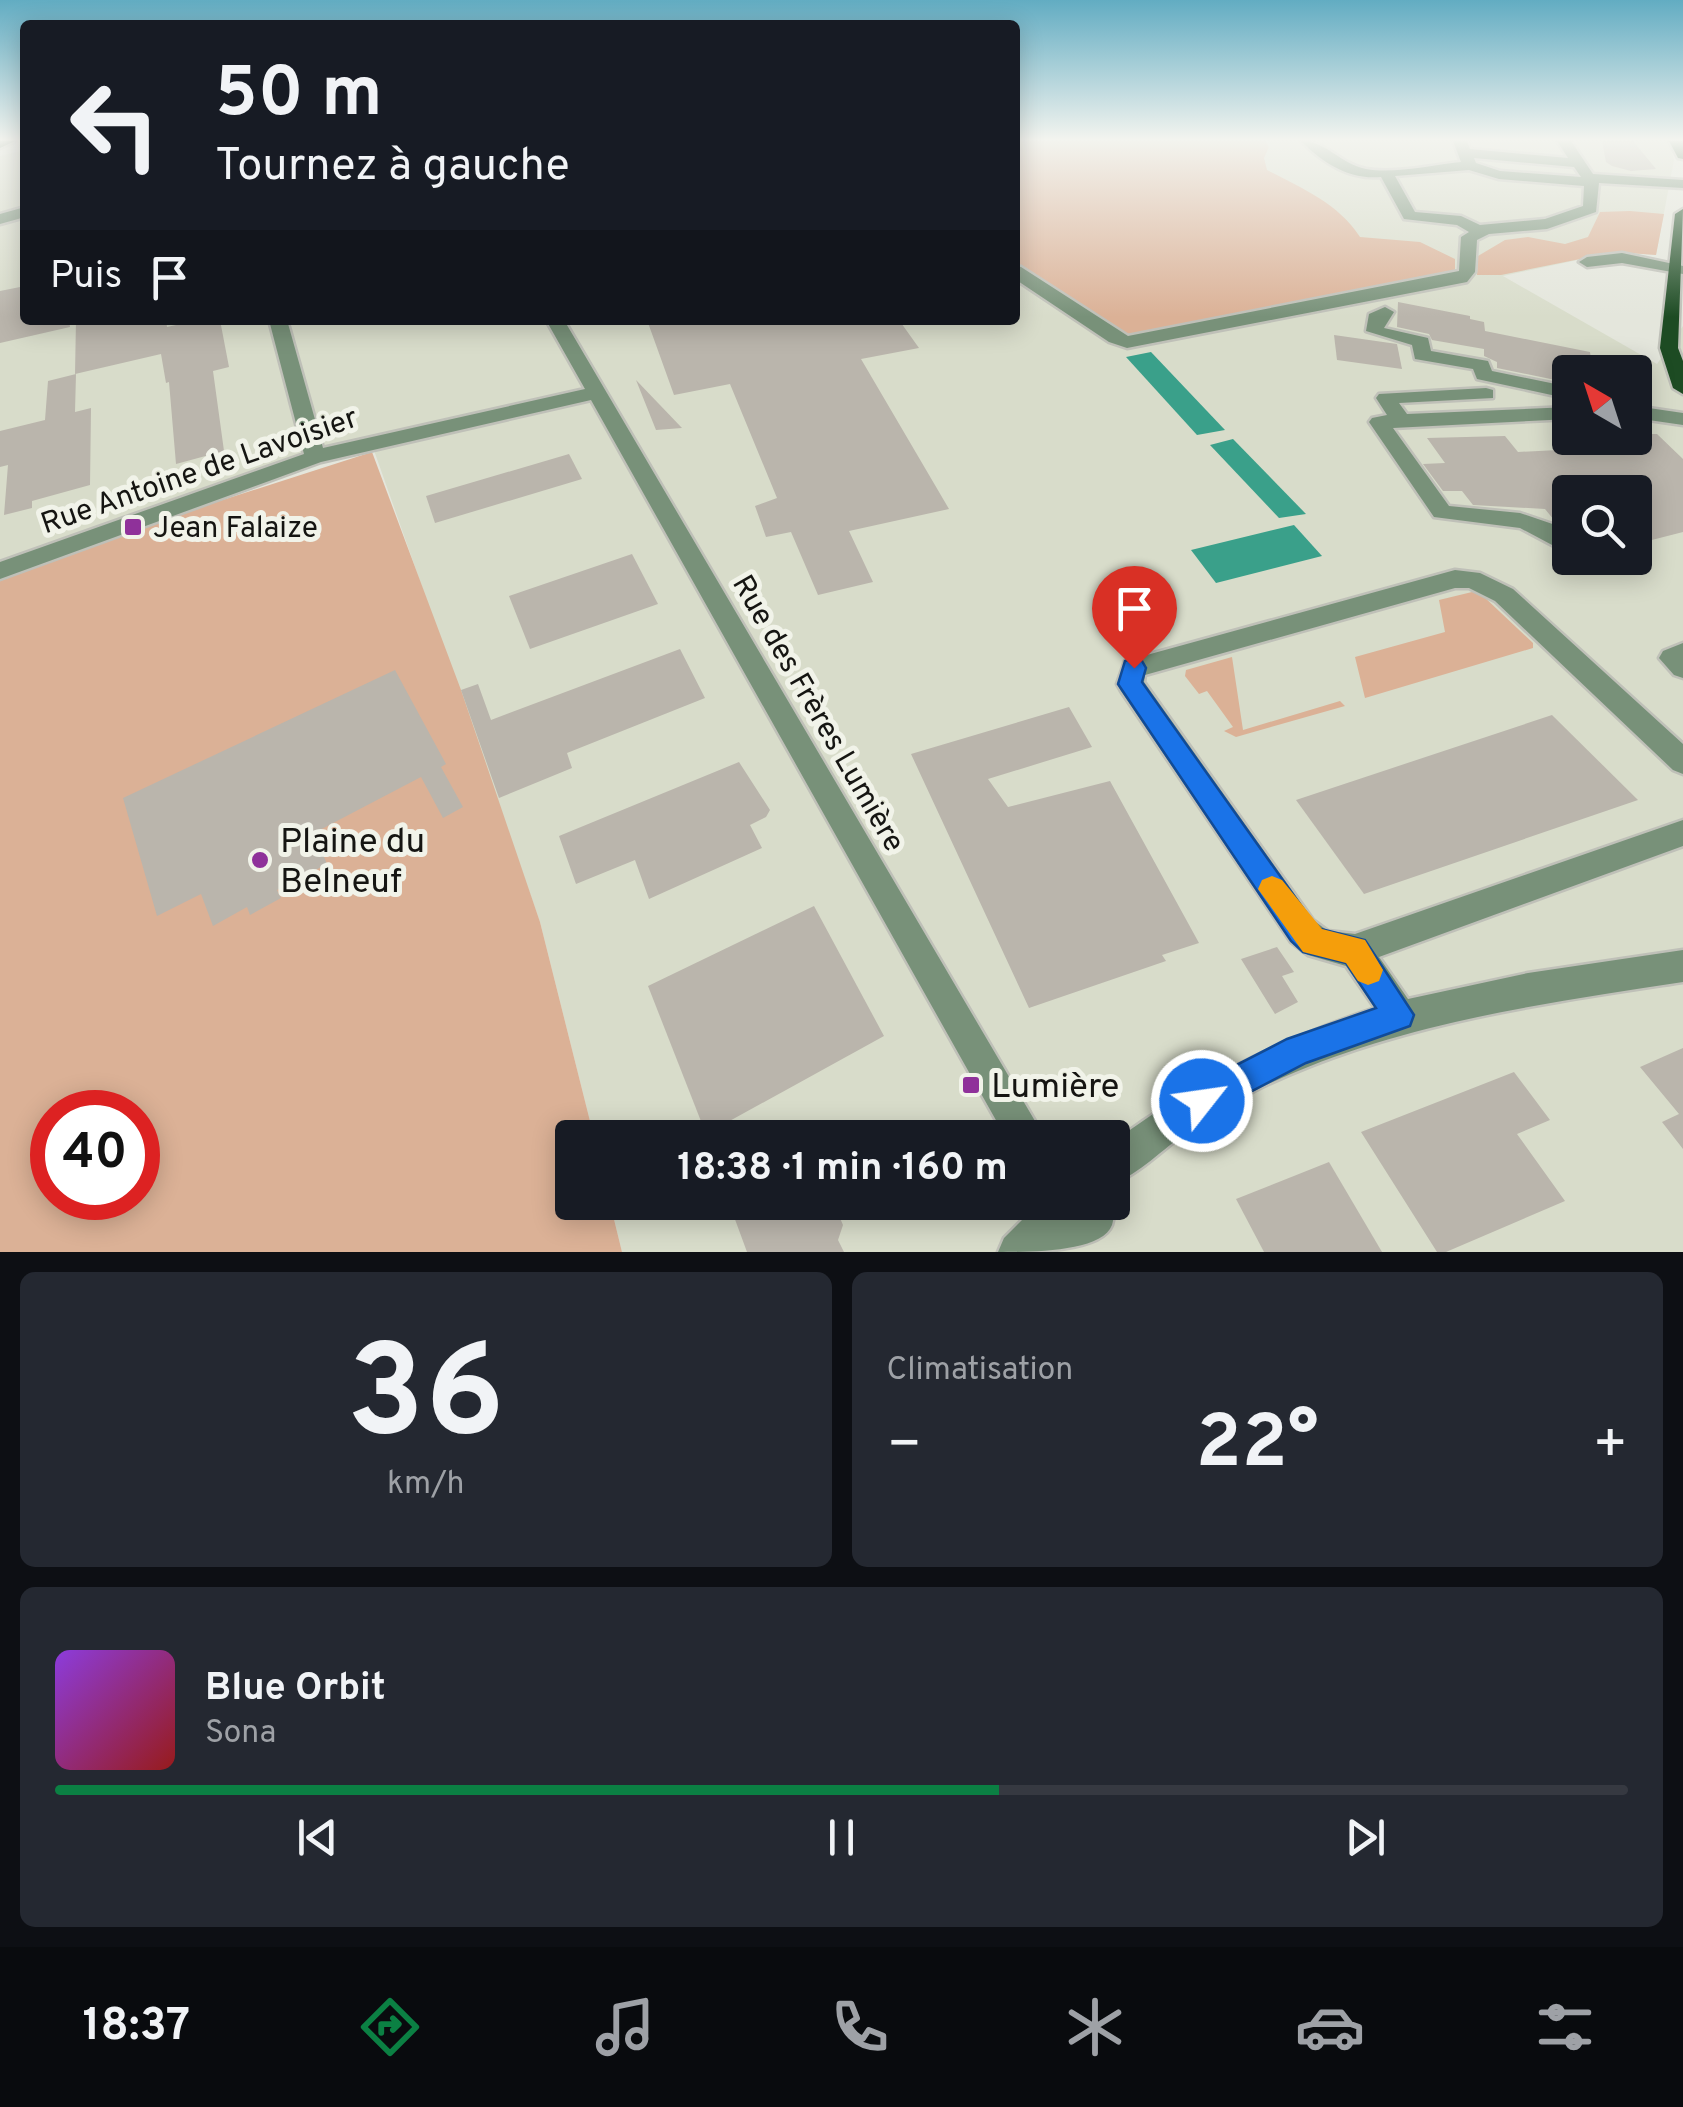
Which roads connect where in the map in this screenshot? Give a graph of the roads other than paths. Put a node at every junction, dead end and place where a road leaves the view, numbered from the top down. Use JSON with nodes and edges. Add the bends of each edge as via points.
{"nodes":[{"id":1,"x":1400,"y":199,"type":"edge"},
{"id":2,"x":1593,"y":199,"type":"edge"},
{"id":3,"x":1683,"y":214,"type":"edge"},
{"id":4,"x":1479,"y":230,"type":"junction"},
{"id":5,"x":1682,"y":235,"type":"edge"},
{"id":6,"x":1587,"y":262,"type":"dead end"},
{"id":7,"x":1680,"y":268,"type":"edge"},
{"id":8,"x":1020,"y":275,"type":"edge"},
{"id":9,"x":1385,"y":312,"type":"dead end"},
{"id":10,"x":279,"y":325,"type":"edge"},
{"id":11,"x":558,"y":325,"type":"edge"},
{"id":12,"x":1683,"y":388,"type":"edge"},
{"id":13,"x":1552,"y":389,"type":"edge"},
{"id":14,"x":595,"y":393,"type":"junction"},
{"id":15,"x":1486,"y":394,"type":"dead end"},
{"id":16,"x":1552,"y":414,"type":"edge"},
{"id":17,"x":1652,"y":414,"type":"edge"},
{"id":18,"x":1683,"y":419,"type":"edge"},
{"id":19,"x":1401,"y":421,"type":"junction"},
{"id":20,"x":315,"y":457,"type":"junction"},
{"id":21,"x":1552,"y":532,"type":"edge"},
{"id":22,"x":0,"y":571,"type":"edge"},
{"id":23,"x":1683,"y":653,"type":"edge"},
{"id":24,"x":1683,"y":668,"type":"edge"},
{"id":25,"x":1683,"y":762,"type":"edge"},
{"id":26,"x":1683,"y":833,"type":"edge"},
{"id":27,"x":1354,"y":950,"type":"junction"},
{"id":28,"x":1683,"y":966,"type":"edge"},
{"id":29,"x":1399,"y":1015,"type":"junction"},
{"id":30,"x":1017,"y":1120,"type":"edge"},
{"id":31,"x":1130,"y":1151,"type":"edge"},
{"id":32,"x":1094,"y":1220,"type":"edge"},
{"id":33,"x":1060,"y":1229,"type":"edge"},
{"id":34,"x":1018,"y":1252,"type":"edge"}],
"edges":[{"from":1,"to":4,"type":"street","via":[[1409,216],[1461,221]]},
{"from":2,"to":4,"type":"street","via":[[1581,215]]},
{"from":3,"to":5,"type":"main road"},
{"from":4,"to":8,"type":"street","via":[[1470,236],[1461,278],[1127,342]]},
{"from":5,"to":7,"type":"main road"},
{"from":6,"to":7,"type":"street","via":[[1622,258]]},
{"from":7,"to":12,"type":"main road","via":[[1669,348]]},
{"from":9,"to":13,"type":"street","via":[[1383,320],[1375,318],[1375,331],[1421,342],[1422,355]]},
{"from":10,"to":20,"type":"street"},
{"from":11,"to":14,"type":"street","name":"Rue des Frères Lumière"},
{"from":14,"to":20,"type":"street","name":"Rue Antoine de Lavoisier"},
{"from":14,"to":30,"type":"street","name":"Rue des Frères Lumière"},
{"from":15,"to":19,"type":"street","via":[[1386,398]]},
{"from":16,"to":19,"type":"street"},
{"from":17,"to":18,"type":"street"},
{"from":19,"to":21,"type":"street","via":[[1379,422],[1442,512],[1522,519]]},
{"from":20,"to":22,"type":"street","name":"Rue Antoine de Lavoisier"},
{"from":23,"to":24,"type":"street","via":[[1672,658]]},
{"from":25,"to":27,"type":"street","via":[[1504,595],[1472,579],[1134,668],[1130,684],[1302,931],[1313,942]]},
{"from":26,"to":27,"type":"street"},
{"from":27,"to":29,"type":"street"},
{"from":28,"to":29,"type":"street"},
{"from":29,"to":31,"type":"street","via":[[1298,1050],[1227,1085]]},
{"from":32,"to":33,"type":"street","via":[[1092,1228]]},
{"from":33,"to":34,"type":"street"}]}
